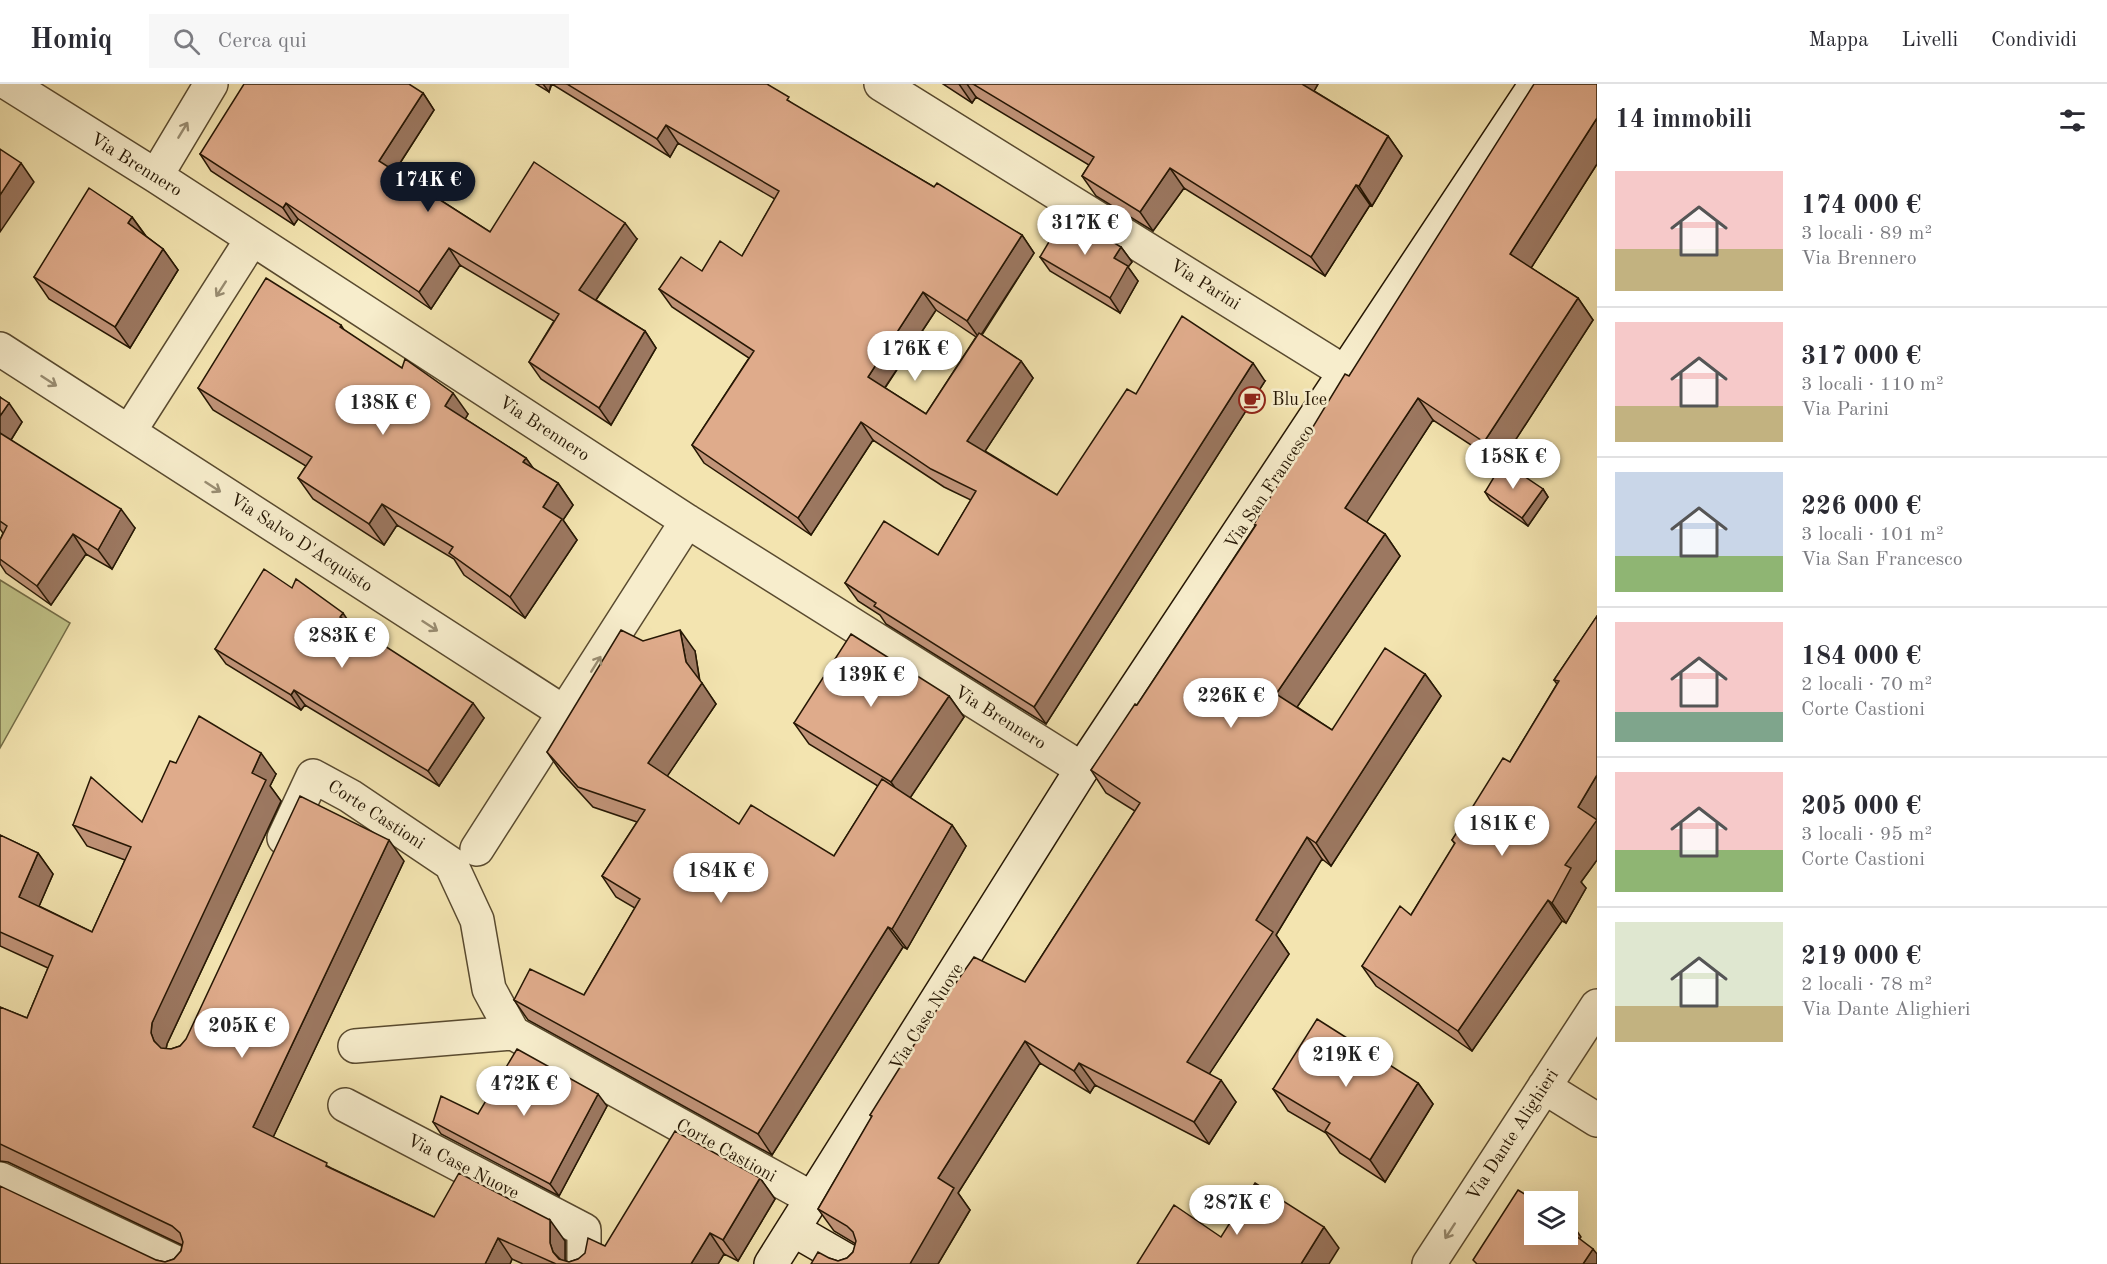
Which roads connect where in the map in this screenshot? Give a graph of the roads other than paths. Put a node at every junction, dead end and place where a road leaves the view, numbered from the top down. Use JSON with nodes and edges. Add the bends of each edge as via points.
{"nodes":[{"id":1,"x":9,"y":84,"type":"edge"},
{"id":2,"x":211,"y":84,"type":"edge"},
{"id":3,"x":881,"y":84,"type":"edge"},
{"id":4,"x":1536,"y":84,"type":"edge"},
{"id":5,"x":156,"y":176,"type":"junction"},
{"id":6,"x":252,"y":239,"type":"junction"},
{"id":7,"x":0,"y":349,"type":"edge"},
{"id":8,"x":1346,"y":373,"type":"junction"},
{"id":9,"x":129,"y":432,"type":"junction"},
{"id":10,"x":687,"y":521,"type":"junction"},
{"id":11,"x":565,"y":713,"type":"junction"},
{"id":12,"x":1082,"y":770,"type":"junction"},
{"id":13,"x":477,"y":849,"type":"dead end"},
{"id":14,"x":273,"y":861,"type":"edge"},
{"id":15,"x":1597,"y":1006,"type":"edge"},
{"id":16,"x":513,"y":1033,"type":"junction"},
{"id":17,"x":355,"y":1046,"type":"dead end"},
{"id":18,"x":1544,"y":1087,"type":"junction"},
{"id":19,"x":345,"y":1105,"type":"dead end"},
{"id":20,"x":1597,"y":1120,"type":"edge"},
{"id":21,"x":0,"y":1179,"type":"edge"},
{"id":22,"x":813,"y":1199,"type":"junction"},
{"id":23,"x":794,"y":1230,"type":"junction"},
{"id":24,"x":179,"y":1264,"type":"edge"},
{"id":25,"x":584,"y":1264,"type":"edge"},
{"id":26,"x":771,"y":1264,"type":"edge"},
{"id":27,"x":853,"y":1264,"type":"edge"},
{"id":28,"x":1429,"y":1264,"type":"edge"}],
"edges":[{"from":1,"to":5,"type":"street","name":"Via Brennero"},
{"from":5,"to":2,"type":"street","one_way":true},
{"from":3,"to":8,"type":"street","name":"Via Parini"},
{"from":4,"to":8,"type":"street","name":"Via San Francesco"},
{"from":5,"to":6,"type":"street","name":"Via Brennero"},
{"from":6,"to":9,"type":"street","one_way":true},
{"from":6,"to":10,"type":"street","name":"Via Brennero"},
{"from":7,"to":9,"type":"street","name":"Via Salvo D'Acquisto","one_way":true},
{"from":8,"to":12,"type":"street","name":"Via San Francesco"},
{"from":9,"to":11,"type":"street","name":"Via Salvo D'Acquisto","one_way":true},
{"from":11,"to":10,"type":"street","one_way":true},
{"from":10,"to":12,"type":"street","name":"Via Brennero"},
{"from":11,"to":13,"type":"street"},
{"from":12,"to":22,"type":"street","name":"Via Case Nuove"},
{"from":14,"to":16,"type":"street","name":"Corte Castioni","via":[[313,776],[350,796],[451,864],[477,920],[489,989]]},
{"from":15,"to":18,"type":"street","name":"Via Dante Alighieri"},
{"from":16,"to":17,"type":"street"},
{"from":16,"to":22,"type":"street","name":"Corte Castioni"},
{"from":18,"to":20,"type":"street"},
{"from":18,"to":28,"type":"street","name":"Via Dante Alighieri","one_way":true},
{"from":19,"to":25,"type":"street","name":"Via Case Nuove","via":[[584,1230]]},
{"from":21,"to":24,"type":"street"},
{"from":22,"to":23,"type":"street","name":"Via Case Nuove"},
{"from":23,"to":26,"type":"street","name":"Via Case Nuove"},
{"from":23,"to":27,"type":"street"}]}
